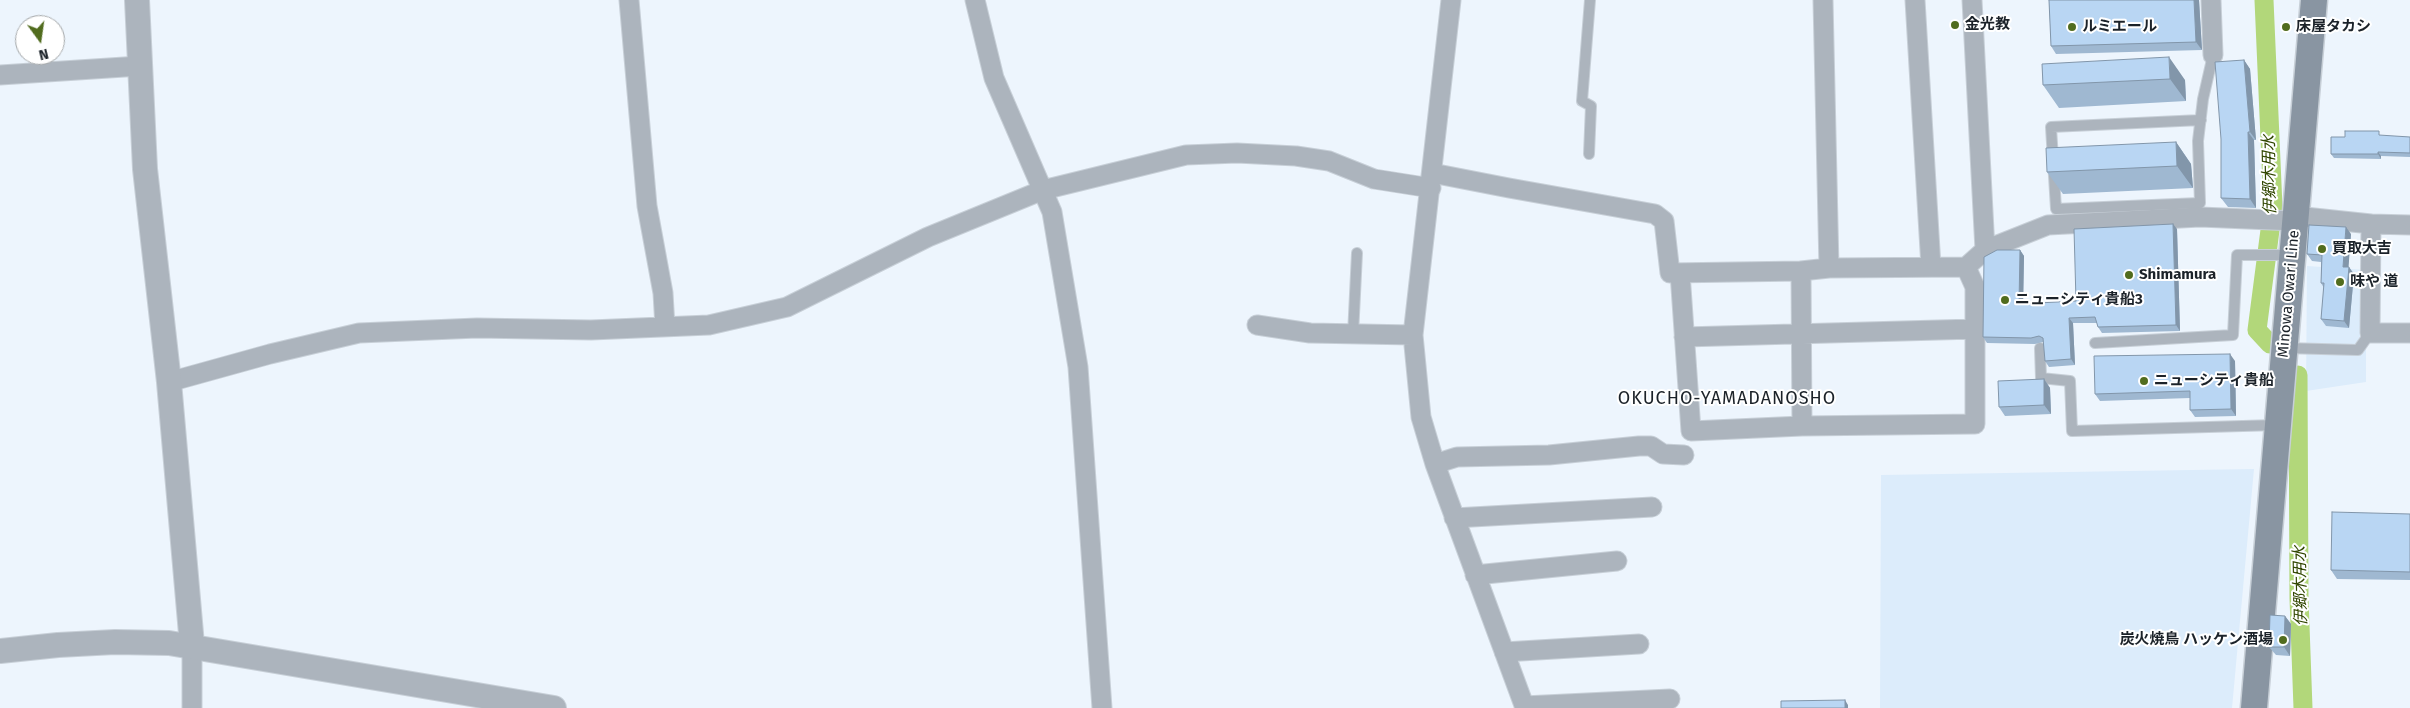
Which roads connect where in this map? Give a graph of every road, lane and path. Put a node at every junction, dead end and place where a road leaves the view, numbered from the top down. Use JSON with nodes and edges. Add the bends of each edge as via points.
{"nodes":[{"id":1,"x":137,"y":0,"type":"edge"},
{"id":2,"x":629,"y":0,"type":"edge"},
{"id":3,"x":975,"y":0,"type":"edge"},
{"id":4,"x":1451,"y":0,"type":"edge"},
{"id":5,"x":1590,"y":0,"type":"edge"},
{"id":6,"x":1823,"y":0,"type":"edge"},
{"id":7,"x":1915,"y":0,"type":"edge"},
{"id":8,"x":1972,"y":0,"type":"edge"},
{"id":9,"x":2211,"y":0,"type":"edge"},
{"id":10,"x":2314,"y":0,"type":"edge"},
{"id":11,"x":2212,"y":55,"type":"joint"},
{"id":12,"x":140,"y":66,"type":"junction"},
{"id":13,"x":0,"y":75,"type":"edge"},
{"id":14,"x":2201,"y":120,"type":"junction"},
{"id":15,"x":1589,"y":154,"type":"dead end"},
{"id":16,"x":1432,"y":180,"type":"junction"},
{"id":17,"x":1043,"y":190,"type":"junction"},
{"id":18,"x":2295,"y":218,"type":"junction"},
{"id":19,"x":2371,"y":224,"type":"junction"},
{"id":20,"x":2410,"y":225,"type":"edge"},
{"id":21,"x":1985,"y":250,"type":"junction"},
{"id":22,"x":1357,"y":254,"type":"dead end"},
{"id":23,"x":2284,"y":255,"type":"junction"},
{"id":24,"x":1931,"y":267,"type":"junction"},
{"id":25,"x":1966,"y":267,"type":"junction"},
{"id":26,"x":1829,"y":268,"type":"junction"},
{"id":27,"x":1800,"y":271,"type":"junction"},
{"id":28,"x":1680,"y":274,"type":"junction"},
{"id":29,"x":1257,"y":325,"type":"dead end"},
{"id":30,"x":666,"y":327,"type":"junction"},
{"id":31,"x":1975,"y":329,"type":"junction"},
{"id":32,"x":2370,"y":332,"type":"junction"},
{"id":33,"x":2410,"y":333,"type":"edge"},
{"id":34,"x":1801,"y":334,"type":"junction"},
{"id":35,"x":1353,"y":335,"type":"junction"},
{"id":36,"x":1413,"y":335,"type":"junction"},
{"id":37,"x":1684,"y":336,"type":"junction"},
{"id":38,"x":2095,"y":343,"type":"dead end"},
{"id":39,"x":2040,"y":348,"type":"dead end"},
{"id":40,"x":2285,"y":348,"type":"junction"},
{"id":41,"x":169,"y":382,"type":"junction"},
{"id":42,"x":2278,"y":425,"type":"junction"},
{"id":43,"x":1802,"y":426,"type":"junction"},
{"id":44,"x":1684,"y":455,"type":"dead end"},
{"id":45,"x":1435,"y":464,"type":"junction"},
{"id":46,"x":1652,"y":508,"type":"dead end"},
{"id":47,"x":1454,"y":518,"type":"junction"},
{"id":48,"x":1617,"y":561,"type":"dead end"},
{"id":49,"x":1475,"y":575,"type":"junction"},
{"id":50,"x":1639,"y":644,"type":"dead end"},
{"id":51,"x":192,"y":646,"type":"junction"},
{"id":52,"x":0,"y":651,"type":"edge"},
{"id":53,"x":1504,"y":652,"type":"junction"},
{"id":54,"x":1670,"y":699,"type":"dead end"},
{"id":55,"x":1524,"y":707,"type":"edge"},
{"id":56,"x":192,"y":708,"type":"edge"},
{"id":57,"x":554,"y":708,"type":"edge"},
{"id":58,"x":1102,"y":708,"type":"edge"},
{"id":59,"x":2254,"y":708,"type":"edge"}],
"edges":[{"from":1,"to":12,"type":"street"},
{"from":2,"to":30,"type":"street","via":[[647,206]]},
{"from":3,"to":17,"type":"street","via":[[994,78]]},
{"from":4,"to":16,"type":"street"},
{"from":5,"to":15,"type":"lane","via":[[1582,101],[1591,106]]},
{"from":6,"to":26,"type":"street"},
{"from":7,"to":24,"type":"street"},
{"from":8,"to":21,"type":"street"},
{"from":9,"to":11,"type":"street"},
{"from":10,"to":18,"type":"main road","name":"Minowa Owari Line"},
{"from":11,"to":14,"type":"lane"},
{"from":12,"to":13,"type":"street"},
{"from":12,"to":41,"type":"street","via":[[145,169]]},
{"from":14,"to":14,"type":"lane","via":[[2198,141],[2200,203],[2056,209],[2051,127]]},
{"from":16,"to":17,"type":"street","via":[[1374,179],[1329,161],[1237,153],[1186,155]]},
{"from":16,"to":28,"type":"street","via":[[1509,188],[1655,214],[1664,221],[1670,274]]},
{"from":16,"to":36,"type":"street"},
{"from":17,"to":30,"type":"street","via":[[928,237],[787,308],[708,325]]},
{"from":17,"to":58,"type":"street","via":[[1052,212],[1078,367]]},
{"from":18,"to":19,"type":"street"},
{"from":18,"to":21,"type":"street","via":[[2200,218],[2048,225]]},
{"from":18,"to":23,"type":"main road","name":"Minowa Owari Line"},
{"from":19,"to":20,"type":"street"},
{"from":19,"to":32,"type":"street"},
{"from":21,"to":25,"type":"street"},
{"from":22,"to":35,"type":"lane"},
{"from":23,"to":38,"type":"lane","via":[[2236,255],[2233,335]]},
{"from":23,"to":40,"type":"main road","name":"Minowa Owari Line"},
{"from":24,"to":25,"type":"street"},
{"from":24,"to":26,"type":"street"},
{"from":25,"to":31,"type":"street","via":[[1975,287]]},
{"from":26,"to":27,"type":"street"},
{"from":27,"to":28,"type":"street"},
{"from":27,"to":34,"type":"street"},
{"from":28,"to":37,"type":"street"},
{"from":29,"to":35,"type":"street"},
{"from":30,"to":41,"type":"street","via":[[591,330],[477,328],[359,333]]},
{"from":31,"to":34,"type":"street"},
{"from":31,"to":43,"type":"street","via":[[1975,424]]},
{"from":32,"to":33,"type":"street"},
{"from":32,"to":40,"type":"lane","via":[[2358,350]]},
{"from":34,"to":37,"type":"street"},
{"from":34,"to":43,"type":"street"},
{"from":35,"to":36,"type":"street"},
{"from":36,"to":45,"type":"street","via":[[1421,417]]},
{"from":37,"to":43,"type":"street","via":[[1691,431]]},
{"from":39,"to":42,"type":"lane","via":[[2042,378],[2070,381],[2072,431]]},
{"from":40,"to":42,"type":"main road","name":"Minowa Owari Line"},
{"from":41,"to":51,"type":"street"},
{"from":42,"to":59,"type":"main road","name":"Minowa Owari Line"},
{"from":44,"to":45,"type":"street","via":[[1663,454],[1651,446],[1639,446],[1549,455],[1457,457]]},
{"from":45,"to":47,"type":"street"},
{"from":46,"to":47,"type":"street"},
{"from":47,"to":49,"type":"street"},
{"from":48,"to":49,"type":"street"},
{"from":49,"to":53,"type":"street"},
{"from":50,"to":53,"type":"street"},
{"from":51,"to":52,"type":"street","via":[[115,642]]},
{"from":51,"to":56,"type":"street"},
{"from":51,"to":57,"type":"street"},
{"from":53,"to":55,"type":"street"},
{"from":54,"to":55,"type":"street"}]}
